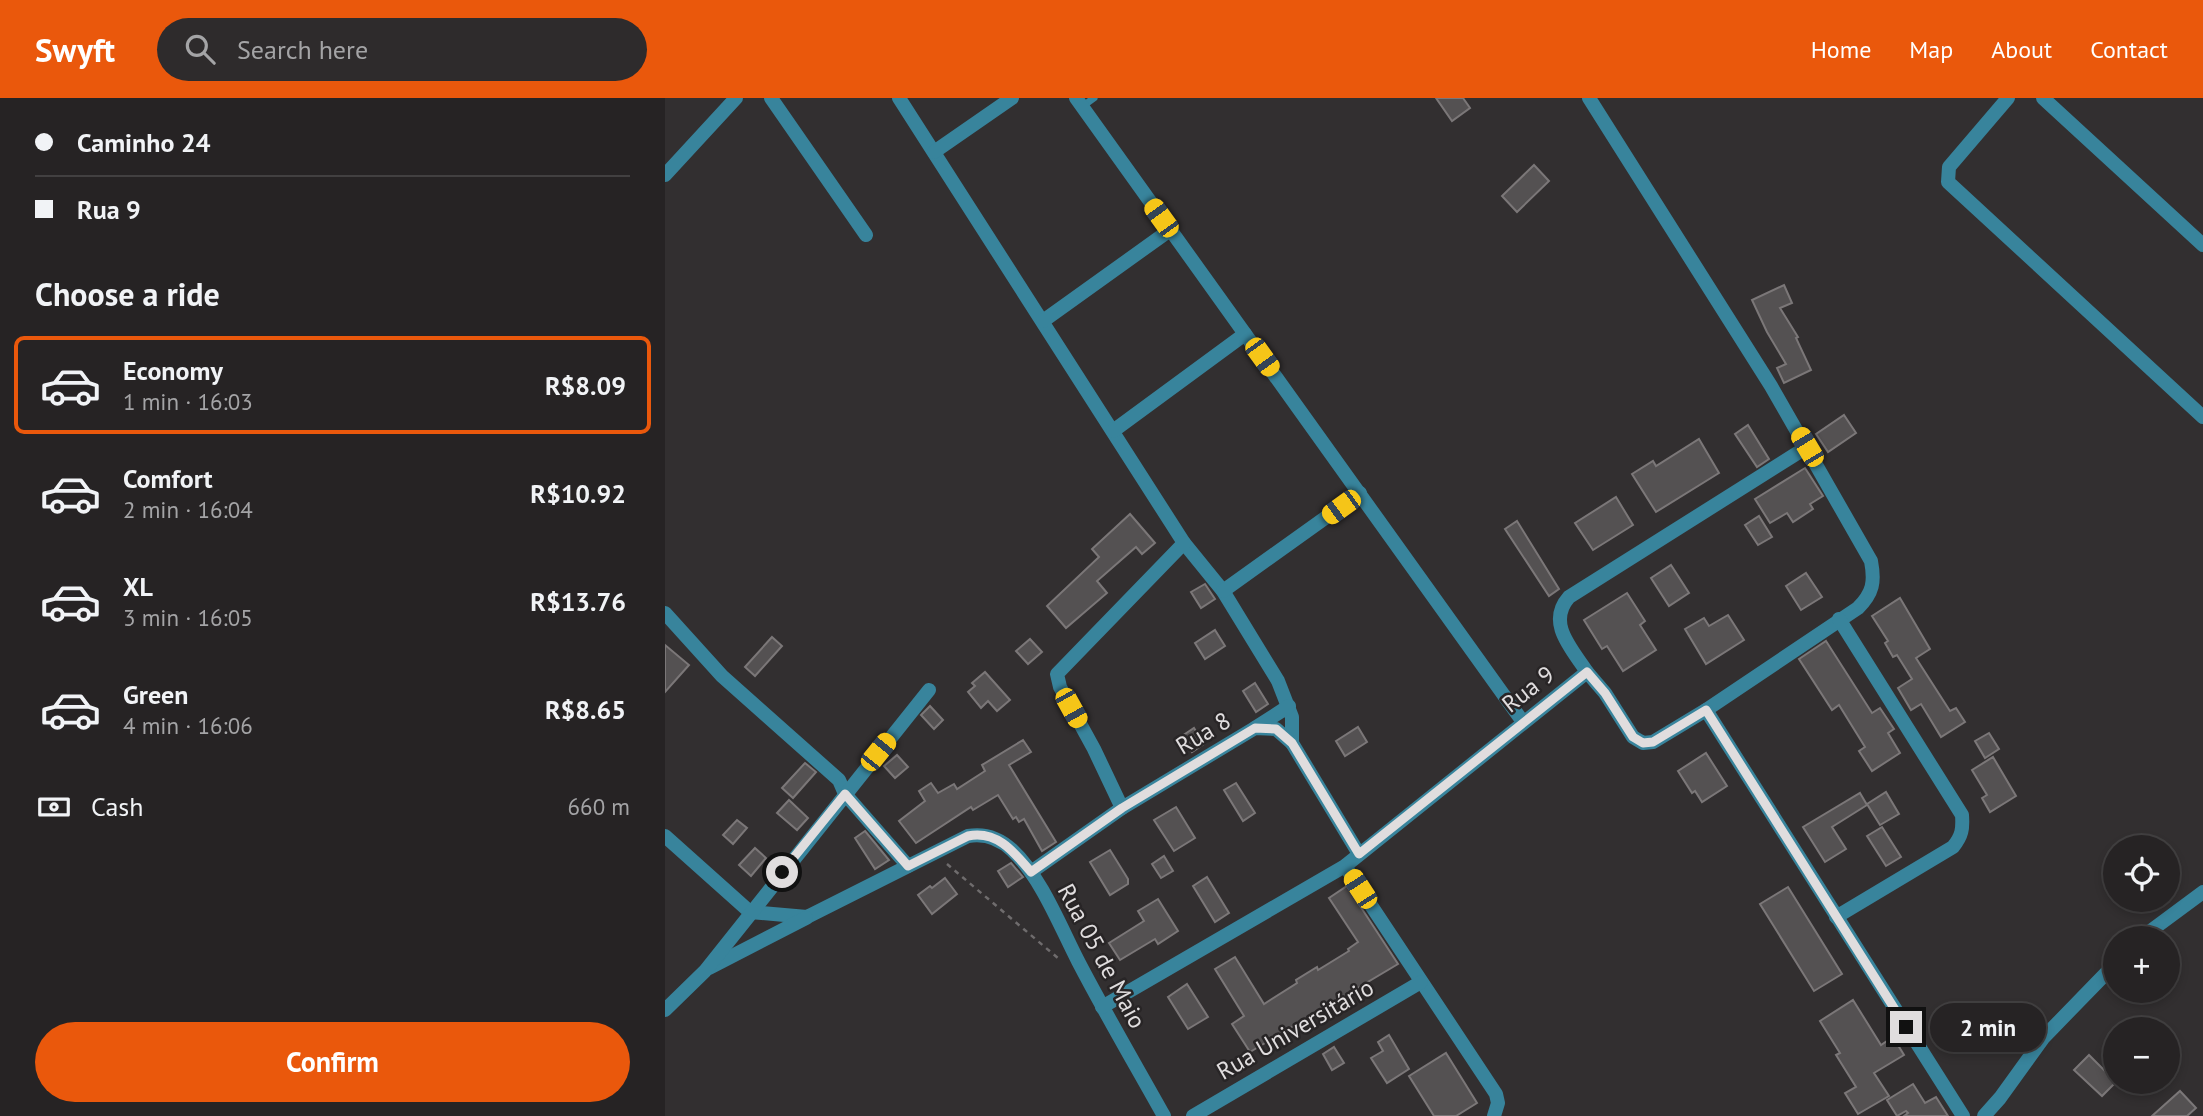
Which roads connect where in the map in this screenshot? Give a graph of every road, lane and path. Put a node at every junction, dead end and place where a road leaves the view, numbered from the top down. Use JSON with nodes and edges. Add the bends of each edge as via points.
{"nodes":[{"id":1,"x":736,"y":98,"type":"edge"},
{"id":2,"x":771,"y":98,"type":"edge"},
{"id":3,"x":899,"y":98,"type":"edge"},
{"id":4,"x":1012,"y":98,"type":"edge"},
{"id":5,"x":1589,"y":98,"type":"edge"},
{"id":6,"x":2008,"y":98,"type":"edge"},
{"id":7,"x":2043,"y":98,"type":"edge"},
{"id":8,"x":1084,"y":101,"type":"edge"},
{"id":9,"x":935,"y":152,"type":"junction"},
{"id":10,"x":665,"y":175,"type":"edge"},
{"id":11,"x":1170,"y":230,"type":"junction"},
{"id":12,"x":866,"y":235,"type":"dead end"},
{"id":13,"x":2203,"y":245,"type":"edge"},
{"id":14,"x":1043,"y":321,"type":"junction"},
{"id":15,"x":1245,"y":334,"type":"junction"},
{"id":16,"x":2203,"y":417,"type":"edge"},
{"id":17,"x":1113,"y":431,"type":"junction"},
{"id":18,"x":1807,"y":447,"type":"junction"},
{"id":19,"x":1360,"y":493,"type":"junction"},
{"id":20,"x":1184,"y":543,"type":"junction"},
{"id":21,"x":1223,"y":591,"type":"junction"},
{"id":22,"x":665,"y":613,"type":"edge"},
{"id":23,"x":1839,"y":619,"type":"junction"},
{"id":24,"x":1587,"y":672,"type":"junction"},
{"id":25,"x":929,"y":690,"type":"dead end"},
{"id":26,"x":1289,"y":706,"type":"junction"},
{"id":27,"x":1706,"y":710,"type":"junction"},
{"id":28,"x":1523,"y":722,"type":"junction"},
{"id":29,"x":1255,"y":728,"type":"junction"},
{"id":30,"x":1292,"y":743,"type":"junction"},
{"id":31,"x":845,"y":794,"type":"junction"},
{"id":32,"x":1122,"y":808,"type":"junction"},
{"id":33,"x":665,"y":836,"type":"edge"},
{"id":34,"x":934,"y":853,"type":"junction"},
{"id":35,"x":1359,"y":854,"type":"junction"},
{"id":36,"x":908,"y":866,"type":"junction"},
{"id":37,"x":1345,"y":866,"type":"junction"},
{"id":38,"x":1031,"y":872,"type":"junction"},
{"id":39,"x":2203,"y":891,"type":"edge"},
{"id":40,"x":750,"y":912,"type":"junction"},
{"id":41,"x":807,"y":917,"type":"junction"},
{"id":42,"x":1836,"y":917,"type":"junction"},
{"id":43,"x":2155,"y":926,"type":"edge"},
{"id":44,"x":1065,"y":965,"type":"dead end"},
{"id":45,"x":705,"y":971,"type":"junction"},
{"id":46,"x":2103,"y":976,"type":"edge"},
{"id":47,"x":1421,"y":982,"type":"junction"},
{"id":48,"x":1103,"y":1007,"type":"junction"},
{"id":49,"x":665,"y":1010,"type":"edge"},
{"id":50,"x":1164,"y":1116,"type":"edge"},
{"id":51,"x":1193,"y":1116,"type":"edge"},
{"id":52,"x":1494,"y":1116,"type":"edge"},
{"id":53,"x":1963,"y":1116,"type":"edge"},
{"id":54,"x":1984,"y":1116,"type":"edge"}],
"edges":[{"from":1,"to":10,"type":"street"},
{"from":2,"to":12,"type":"street"},
{"from":3,"to":9,"type":"street"},
{"from":4,"to":9,"type":"street"},
{"from":5,"to":18,"type":"street"},
{"from":6,"to":16,"type":"street","via":[[1949,167],[1948,182]]},
{"from":7,"to":13,"type":"street"},
{"from":8,"to":11,"type":"street"},
{"from":9,"to":14,"type":"street"},
{"from":11,"to":14,"type":"street"},
{"from":11,"to":15,"type":"street"},
{"from":14,"to":17,"type":"street"},
{"from":15,"to":17,"type":"street"},
{"from":15,"to":19,"type":"street"},
{"from":17,"to":20,"type":"street"},
{"from":18,"to":23,"type":"street","via":[[1874,573],[1871,593]]},
{"from":18,"to":24,"type":"street","via":[[1569,597],[1558,625]]},
{"from":19,"to":21,"type":"street"},
{"from":19,"to":28,"type":"street"},
{"from":20,"to":21,"type":"street"},
{"from":20,"to":32,"type":"street","via":[[1057,674]]},
{"from":21,"to":26,"type":"street"},
{"from":22,"to":31,"type":"street","via":[[722,676],[839,780]]},
{"from":23,"to":27,"type":"street"},
{"from":23,"to":42,"type":"street","via":[[1962,815],[1963,829],[1953,847]]},
{"from":24,"to":27,"type":"street","name":"Rua 9","via":[[1633,737],[1643,743],[1653,742]]},
{"from":24,"to":28,"type":"street","name":"Rua 9"},
{"from":25,"to":31,"type":"street"},
{"from":26,"to":29,"type":"street"},
{"from":26,"to":30,"type":"street"},
{"from":27,"to":42,"type":"street"},
{"from":28,"to":35,"type":"street","name":"Rua 9"},
{"from":29,"to":30,"type":"street","name":"Rua 8","via":[[1276,729]]},
{"from":29,"to":32,"type":"street","name":"Rua 8"},
{"from":30,"to":35,"type":"street"},
{"from":31,"to":36,"type":"street"},
{"from":31,"to":40,"type":"street"},
{"from":32,"to":38,"type":"street","name":"Rua 8"},
{"from":33,"to":40,"type":"street"},
{"from":34,"to":36,"type":"street","name":"Rua 05 de Maio"},
{"from":34,"to":38,"type":"street","name":"Rua 05 de Maio","via":[[968,836],[990,836],[1013,851]]},
{"from":34,"to":44,"type":"path"},
{"from":35,"to":37,"type":"street","name":"Rua 9"},
{"from":36,"to":41,"type":"street","name":"Rua 05 de Maio"},
{"from":37,"to":47,"type":"street"},
{"from":37,"to":48,"type":"street","name":"Rua 9"},
{"from":38,"to":48,"type":"street","name":"Rua 05 de Maio"},
{"from":39,"to":43,"type":"street"},
{"from":40,"to":41,"type":"street"},
{"from":40,"to":45,"type":"street"},
{"from":41,"to":45,"type":"street","name":"Rua 05 de Maio"},
{"from":42,"to":53,"type":"street"},
{"from":45,"to":49,"type":"street"},
{"from":46,"to":54,"type":"street","via":[[2044,1037]]},
{"from":47,"to":51,"type":"street","name":"Rua Universitário"},
{"from":47,"to":52,"type":"street","via":[[1496,1094]]},
{"from":48,"to":50,"type":"street","name":"Rua 05 de Maio"}]}
